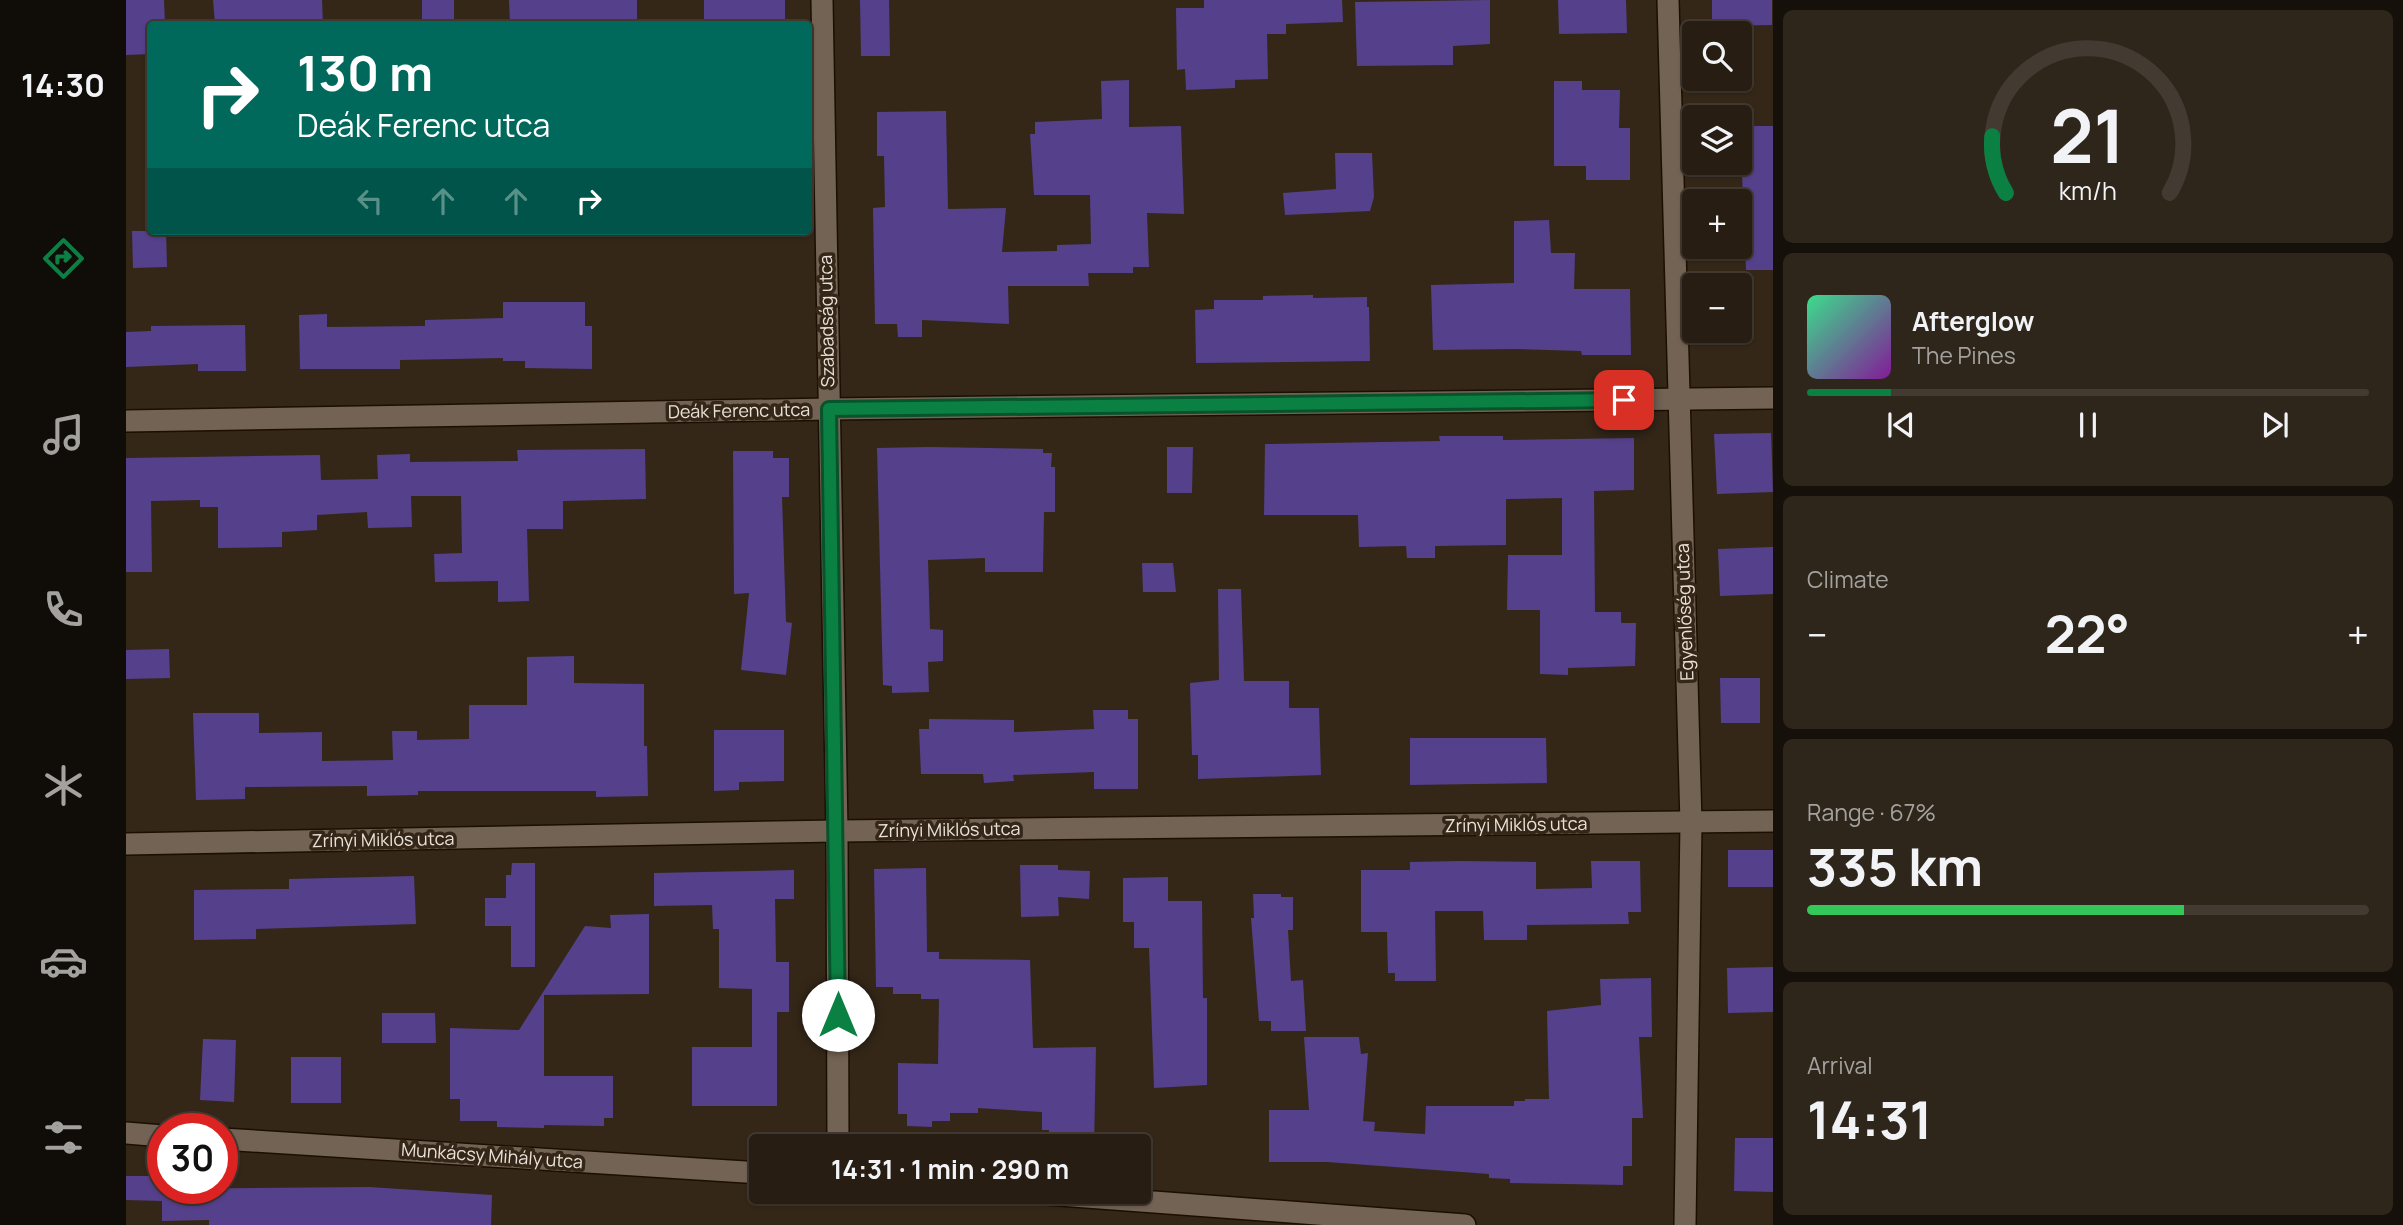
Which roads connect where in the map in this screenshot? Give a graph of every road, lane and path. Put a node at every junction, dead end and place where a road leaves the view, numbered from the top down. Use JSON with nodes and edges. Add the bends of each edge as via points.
{"nodes":[{"id":1,"x":822,"y":0,"type":"edge"},
{"id":2,"x":1668,"y":0,"type":"edge"},
{"id":3,"x":1773,"y":398,"type":"edge"},
{"id":4,"x":1679,"y":400,"type":"junction"},
{"id":5,"x":829,"y":409,"type":"junction"},
{"id":6,"x":126,"y":421,"type":"edge"},
{"id":7,"x":1773,"y":821,"type":"edge"},
{"id":8,"x":1690,"y":823,"type":"junction"},
{"id":9,"x":837,"y":831,"type":"junction"},
{"id":10,"x":126,"y":844,"type":"edge"},
{"id":11,"x":126,"y":1133,"type":"edge"},
{"id":12,"x":838,"y":1134,"type":"edge"},
{"id":13,"x":147,"y":1135,"type":"edge"},
{"id":14,"x":238,"y":1140,"type":"edge"},
{"id":15,"x":749,"y":1173,"type":"edge"},
{"id":16,"x":1151,"y":1202,"type":"edge"},
{"id":17,"x":1465,"y":1225,"type":"edge"},
{"id":18,"x":1685,"y":1225,"type":"edge"}],
"edges":[{"from":1,"to":5,"type":"street","name":"Szabadság utca"},
{"from":2,"to":4,"type":"street","name":"Egyenlőség utca"},
{"from":3,"to":4,"type":"street","name":"Deák Ferenc utca"},
{"from":4,"to":5,"type":"street","name":"Deák Ferenc utca"},
{"from":4,"to":8,"type":"street","name":"Egyenlőség utca"},
{"from":5,"to":6,"type":"street","name":"Deák Ferenc utca"},
{"from":5,"to":9,"type":"street","name":"Szabadság utca"},
{"from":7,"to":8,"type":"street","name":"Zrínyi Miklós utca"},
{"from":8,"to":9,"type":"street","name":"Zrínyi Miklós utca"},
{"from":8,"to":18,"type":"street","name":"Egyenlőség utca"},
{"from":9,"to":10,"type":"street","name":"Zrínyi Miklós utca"},
{"from":9,"to":12,"type":"street","name":"Szabadság utca"},
{"from":11,"to":13,"type":"street"},
{"from":14,"to":15,"type":"street","name":"Munkácsy Mihály utca"},
{"from":16,"to":17,"type":"street"}]}
